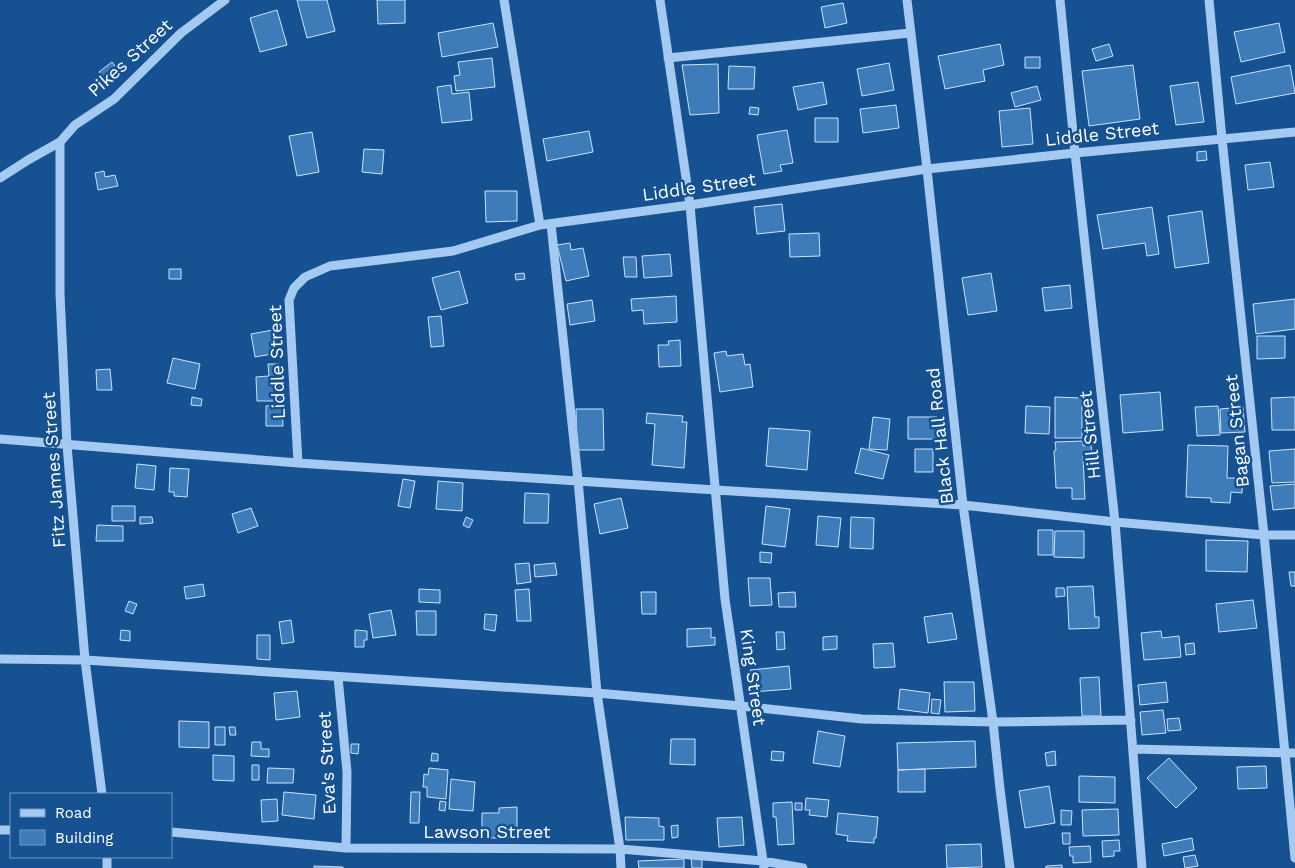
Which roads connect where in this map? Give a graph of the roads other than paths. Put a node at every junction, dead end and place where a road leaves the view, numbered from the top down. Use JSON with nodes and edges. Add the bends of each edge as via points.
{"nodes":[{"id":1,"x":225,"y":0,"type":"edge"},
{"id":2,"x":504,"y":0,"type":"edge"},
{"id":3,"x":660,"y":0,"type":"edge"},
{"id":4,"x":907,"y":0,"type":"edge"},
{"id":5,"x":1060,"y":0,"type":"edge"},
{"id":6,"x":1209,"y":0,"type":"edge"},
{"id":7,"x":910,"y":33,"type":"junction"},
{"id":8,"x":668,"y":58,"type":"junction"},
{"id":9,"x":1295,"y":132,"type":"edge"},
{"id":10,"x":1222,"y":139,"type":"junction"},
{"id":11,"x":60,"y":142,"type":"junction"},
{"id":12,"x":1075,"y":153,"type":"junction"},
{"id":13,"x":927,"y":169,"type":"junction"},
{"id":14,"x":0,"y":178,"type":"edge"},
{"id":15,"x":690,"y":205,"type":"junction"},
{"id":16,"x":551,"y":224,"type":"junction"},
{"id":17,"x":540,"y":225,"type":"junction"},
{"id":18,"x":0,"y":439,"type":"edge"},
{"id":19,"x":67,"y":445,"type":"junction"},
{"id":20,"x":298,"y":463,"type":"junction"},
{"id":21,"x":578,"y":480,"type":"junction"},
{"id":22,"x":716,"y":490,"type":"junction"},
{"id":23,"x":963,"y":504,"type":"junction"},
{"id":24,"x":1115,"y":522,"type":"junction"},
{"id":25,"x":1264,"y":535,"type":"junction"},
{"id":26,"x":1295,"y":535,"type":"edge"},
{"id":27,"x":0,"y":659,"type":"edge"},
{"id":28,"x":85,"y":660,"type":"junction"},
{"id":29,"x":338,"y":677,"type":"junction"},
{"id":30,"x":596,"y":693,"type":"junction"},
{"id":31,"x":742,"y":706,"type":"junction"},
{"id":32,"x":1131,"y":720,"type":"junction"},
{"id":33,"x":994,"y":722,"type":"junction"},
{"id":34,"x":1133,"y":749,"type":"junction"},
{"id":35,"x":1285,"y":752,"type":"junction"},
{"id":36,"x":1295,"y":753,"type":"edge"},
{"id":37,"x":102,"y":793,"type":"edge"},
{"id":38,"x":172,"y":832,"type":"edge"},
{"id":39,"x":346,"y":848,"type":"junction"},
{"id":40,"x":620,"y":849,"type":"junction"},
{"id":41,"x":1295,"y":858,"type":"edge"},
{"id":42,"x":764,"y":865,"type":"edge"},
{"id":43,"x":621,"y":868,"type":"edge"},
{"id":44,"x":803,"y":868,"type":"edge"},
{"id":45,"x":1010,"y":868,"type":"edge"},
{"id":46,"x":1142,"y":868,"type":"edge"}],
"edges":[{"from":1,"to":11,"type":"street","name":"Pikes Street","via":[[181,33],[114,99],[75,125]]},
{"from":2,"to":17,"type":"street"},
{"from":3,"to":8,"type":"street","name":"King Street"},
{"from":4,"to":7,"type":"street","name":"Black Hall Road"},
{"from":5,"to":12,"type":"street","name":"Hill Street"},
{"from":6,"to":10,"type":"street","name":"Bagan Street"},
{"from":7,"to":8,"type":"street"},
{"from":7,"to":13,"type":"street","name":"Black Hall Road"},
{"from":8,"to":15,"type":"street","name":"King Street"},
{"from":9,"to":10,"type":"street","name":"Liddle Street"},
{"from":10,"to":12,"type":"street","name":"Liddle Street"},
{"from":10,"to":25,"type":"street","name":"Bagan Street"},
{"from":11,"to":14,"type":"street","name":"Pikes Street"},
{"from":11,"to":19,"type":"street","name":"Fitz James Street","via":[[60,294]]},
{"from":12,"to":13,"type":"street","name":"Liddle Street"},
{"from":12,"to":24,"type":"street","name":"Hill Street"},
{"from":13,"to":15,"type":"street","name":"Liddle Street"},
{"from":13,"to":23,"type":"street","name":"Black Hall Road"},
{"from":15,"to":16,"type":"street","name":"Liddle Street"},
{"from":15,"to":22,"type":"street","name":"King Street"},
{"from":16,"to":17,"type":"street","name":"Liddle Street"},
{"from":16,"to":21,"type":"street"},
{"from":17,"to":20,"type":"street","name":"Liddle Street","via":[[453,251],[330,266],[305,277],[294,288],[289,300]]},
{"from":18,"to":19,"type":"street"},
{"from":19,"to":20,"type":"street"},
{"from":19,"to":28,"type":"street","name":"Fitz James Street"},
{"from":20,"to":21,"type":"street"},
{"from":21,"to":22,"type":"street"},
{"from":21,"to":30,"type":"street"},
{"from":22,"to":23,"type":"street"},
{"from":22,"to":31,"type":"street","name":"King Street","via":[[726,599]]},
{"from":23,"to":24,"type":"street"},
{"from":23,"to":33,"type":"street","name":"Black Hall Road"},
{"from":24,"to":25,"type":"street"},
{"from":24,"to":32,"type":"street","name":"Hill Street"},
{"from":25,"to":26,"type":"street"},
{"from":25,"to":35,"type":"street","name":"Bagan Street"},
{"from":27,"to":28,"type":"street"},
{"from":28,"to":29,"type":"street"},
{"from":28,"to":37,"type":"street","name":"Fitz James Street"},
{"from":29,"to":30,"type":"street"},
{"from":29,"to":39,"type":"street","name":"Eva's Street","via":[[346,772]]},
{"from":30,"to":31,"type":"street"},
{"from":30,"to":40,"type":"street"},
{"from":31,"to":33,"type":"street","via":[[862,719]]},
{"from":31,"to":42,"type":"street","name":"King Street"},
{"from":32,"to":33,"type":"street"},
{"from":32,"to":34,"type":"street","name":"Hill Street"},
{"from":33,"to":45,"type":"street","name":"Black Hall Road"},
{"from":34,"to":35,"type":"street"},
{"from":34,"to":46,"type":"street","name":"Hill Street"},
{"from":35,"to":36,"type":"street"},
{"from":35,"to":41,"type":"street","name":"Bagan Street"},
{"from":38,"to":39,"type":"street","name":"Lawson Street"},
{"from":39,"to":40,"type":"street","name":"Lawson Street"},
{"from":40,"to":42,"type":"street","name":"Lawson Street"},
{"from":40,"to":43,"type":"street"},
{"from":42,"to":44,"type":"street","name":"Lawson Street"}]}
